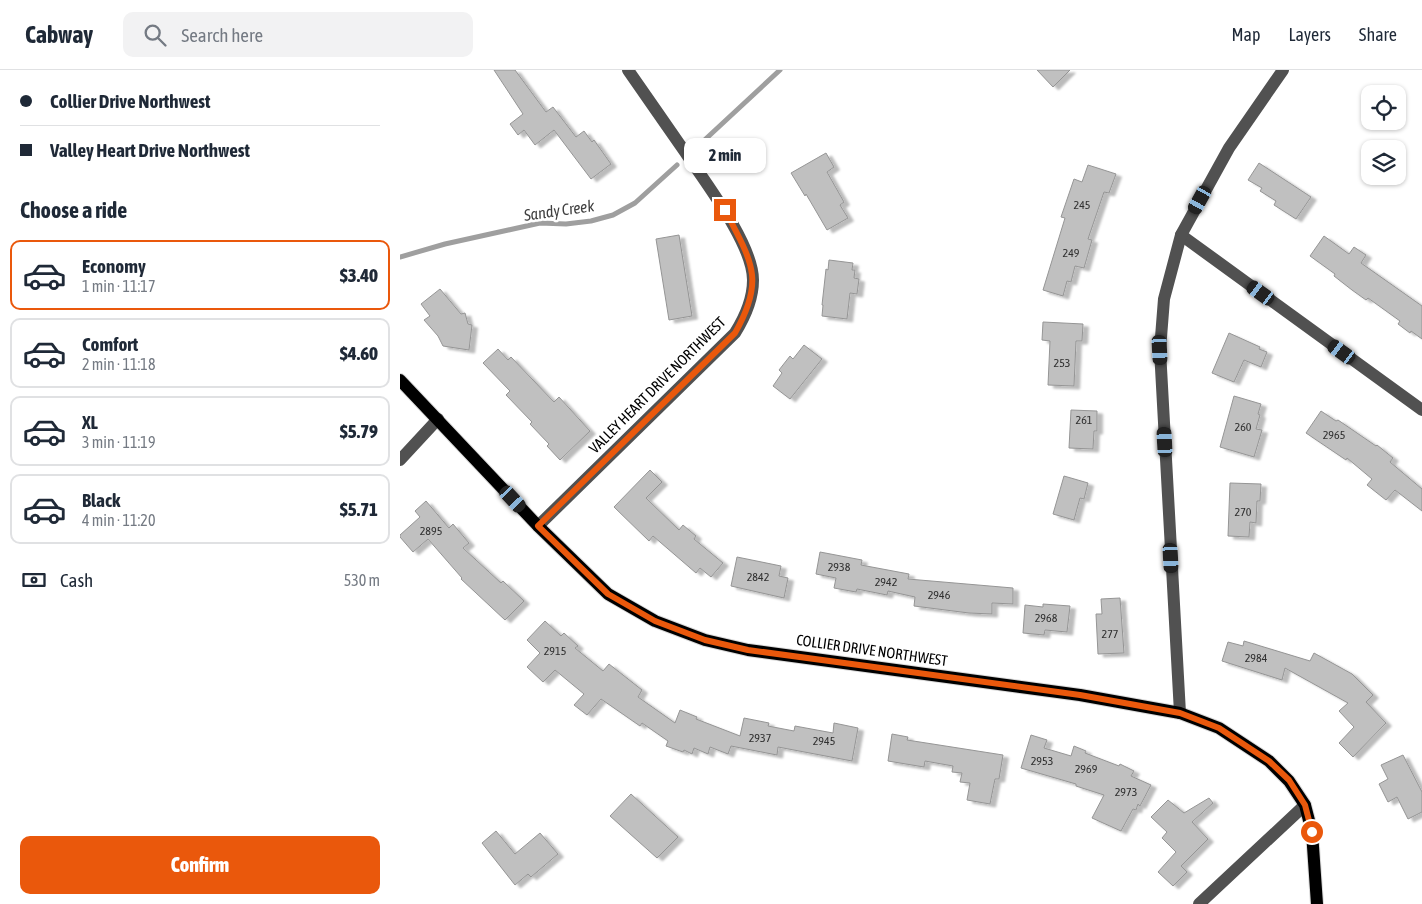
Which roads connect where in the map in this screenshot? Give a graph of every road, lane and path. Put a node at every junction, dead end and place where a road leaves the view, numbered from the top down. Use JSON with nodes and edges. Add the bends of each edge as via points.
{"nodes":[{"id":1,"x":628,"y":70,"type":"edge"},
{"id":2,"x":1283,"y":70,"type":"edge"},
{"id":3,"x":1181,"y":234,"type":"junction"},
{"id":4,"x":400,"y":380,"type":"edge"},
{"id":5,"x":1422,"y":410,"type":"edge"},
{"id":6,"x":438,"y":419,"type":"junction"},
{"id":7,"x":400,"y":460,"type":"edge"},
{"id":8,"x":538,"y":526,"type":"junction"},
{"id":9,"x":1180,"y":713,"type":"junction"},
{"id":10,"x":1305,"y":805,"type":"junction"},
{"id":11,"x":1199,"y":904,"type":"edge"},
{"id":12,"x":1317,"y":904,"type":"edge"}],
"edges":[{"from":1,"to":8,"type":"street","name":"VALLEY HEART DRIVE NORTHWEST","via":[[725,210],[748,255],[753,278],[752,293],[746,314],[735,333]]},
{"from":2,"to":3,"type":"street","via":[[1229,148]]},
{"from":3,"to":5,"type":"street"},
{"from":3,"to":9,"type":"street","via":[[1164,299],[1160,350]]},
{"from":4,"to":6,"type":"main road","name":"COLLIER DRIVE NORTHWEST"},
{"from":6,"to":7,"type":"street"},
{"from":6,"to":8,"type":"main road","name":"COLLIER DRIVE NORTHWEST"},
{"from":8,"to":9,"type":"main road","name":"COLLIER DRIVE NORTHWEST","via":[[608,594],[655,621],[705,640],[748,650],[1080,695]]},
{"from":9,"to":10,"type":"main road","name":"COLLIER DRIVE NORTHWEST","via":[[1219,728],[1269,761],[1289,780]]},
{"from":10,"to":11,"type":"street"},
{"from":10,"to":12,"type":"main road","name":"COLLIER DRIVE NORTHWEST","via":[[1312,832]]}]}
